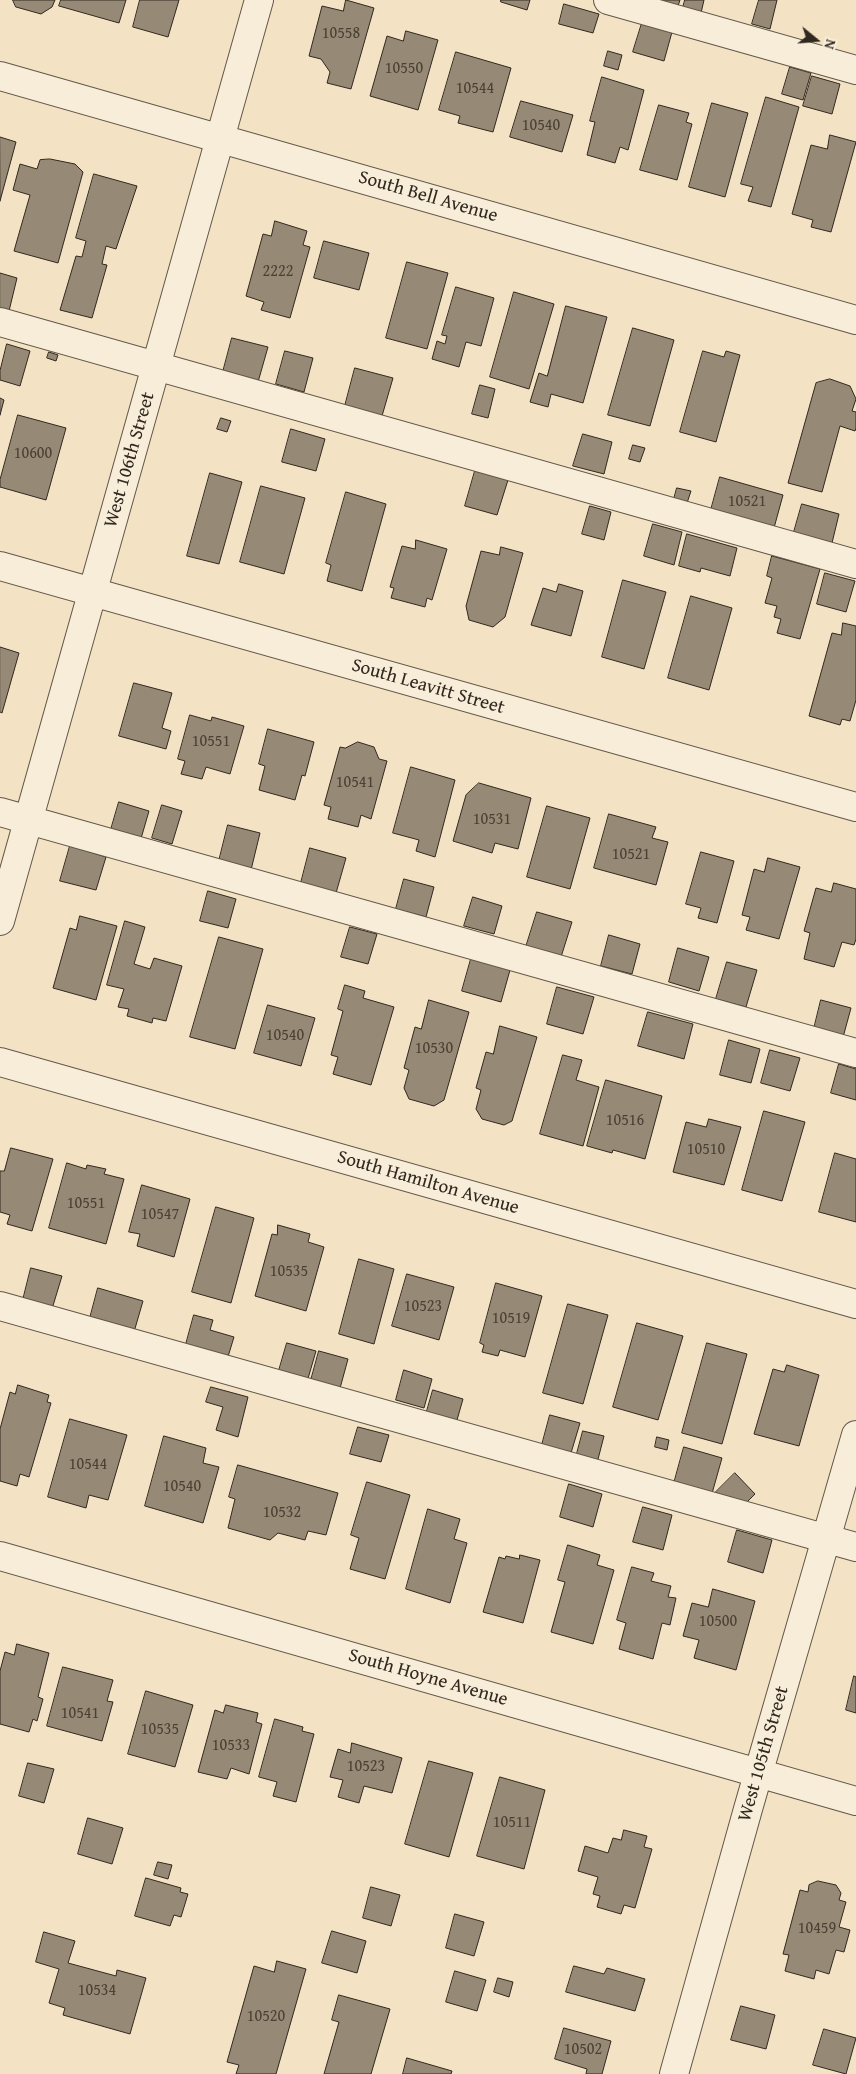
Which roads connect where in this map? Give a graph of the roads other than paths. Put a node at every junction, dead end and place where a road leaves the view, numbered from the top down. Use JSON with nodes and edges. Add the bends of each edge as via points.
{"nodes":[{"id":1,"x":259,"y":0,"type":"edge"},
{"id":2,"x":608,"y":0,"type":"edge"},
{"id":3,"x":856,"y":70,"type":"edge"},
{"id":4,"x":0,"y":76,"type":"edge"},
{"id":5,"x":222,"y":138,"type":"junction"},
{"id":6,"x":856,"y":320,"type":"edge"},
{"id":7,"x":0,"y":322,"type":"edge"},
{"id":8,"x":156,"y":366,"type":"junction"},
{"id":9,"x":856,"y":564,"type":"edge"},
{"id":10,"x":0,"y":566,"type":"edge"},
{"id":11,"x":92,"y":592,"type":"junction"},
{"id":12,"x":856,"y":808,"type":"edge"},
{"id":13,"x":0,"y":812,"type":"edge"},
{"id":14,"x":28,"y":820,"type":"junction"},
{"id":15,"x":0,"y":921,"type":"edge"},
{"id":16,"x":856,"y":1052,"type":"edge"},
{"id":17,"x":0,"y":1062,"type":"edge"},
{"id":18,"x":856,"y":1304,"type":"edge"},
{"id":19,"x":0,"y":1306,"type":"edge"},
{"id":20,"x":856,"y":1435,"type":"edge"},
{"id":21,"x":826,"y":1539,"type":"junction"},
{"id":22,"x":856,"y":1547,"type":"edge"},
{"id":23,"x":0,"y":1556,"type":"edge"},
{"id":24,"x":758,"y":1774,"type":"junction"},
{"id":25,"x":856,"y":1800,"type":"edge"},
{"id":26,"x":674,"y":2074,"type":"edge"}],
"edges":[{"from":1,"to":5,"type":"street","name":"West 106th Street"},
{"from":2,"to":3,"type":"street"},
{"from":4,"to":5,"type":"street","name":"South Bell Avenue"},
{"from":5,"to":6,"type":"street","name":"South Bell Avenue"},
{"from":5,"to":8,"type":"street","name":"West 106th Street"},
{"from":7,"to":8,"type":"street"},
{"from":8,"to":9,"type":"street"},
{"from":8,"to":11,"type":"street","name":"West 106th Street"},
{"from":10,"to":11,"type":"street","name":"South Leavitt Street"},
{"from":11,"to":12,"type":"street","name":"South Leavitt Street"},
{"from":11,"to":14,"type":"street","name":"West 106th Street"},
{"from":13,"to":14,"type":"street"},
{"from":14,"to":15,"type":"street","name":"West 106th Street"},
{"from":14,"to":16,"type":"street"},
{"from":17,"to":18,"type":"street","name":"South Hamilton Avenue"},
{"from":19,"to":21,"type":"street"},
{"from":20,"to":21,"type":"street","name":"West 105th Street"},
{"from":21,"to":22,"type":"street"},
{"from":21,"to":24,"type":"street","name":"West 105th Street"},
{"from":23,"to":24,"type":"street","name":"South Hoyne Avenue"},
{"from":24,"to":25,"type":"street","name":"South Hoyne Avenue"},
{"from":24,"to":26,"type":"street","name":"West 105th Street"}]}
